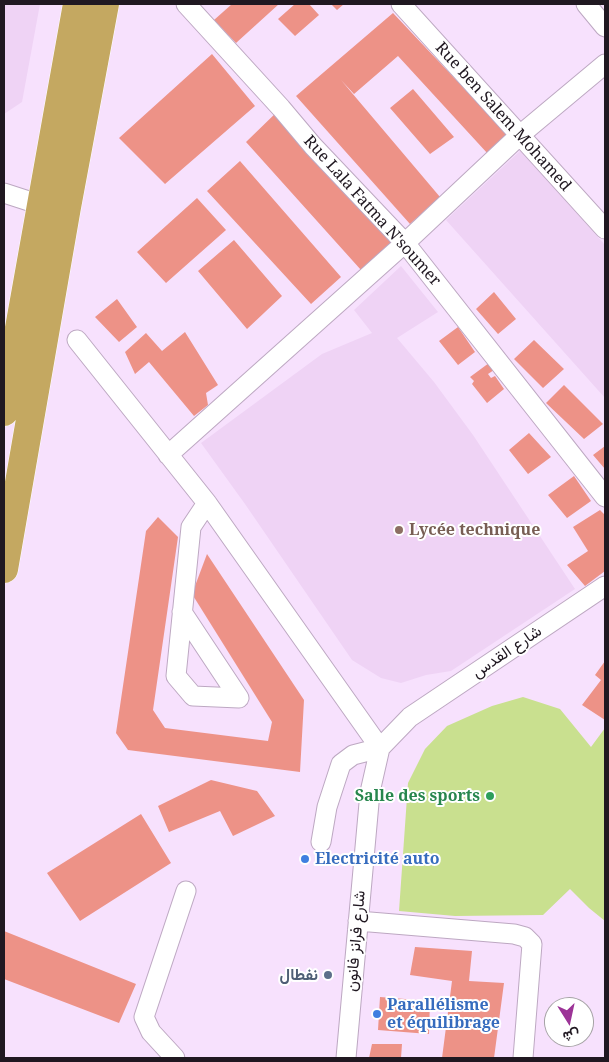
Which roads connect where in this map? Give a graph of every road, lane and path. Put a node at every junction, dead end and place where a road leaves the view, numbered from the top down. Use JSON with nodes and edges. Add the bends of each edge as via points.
{"nodes":[{"id":1,"x":77,"y":4,"type":"edge"},
{"id":2,"x":105,"y":4,"type":"edge"},
{"id":3,"x":186,"y":4,"type":"edge"},
{"id":4,"x":400,"y":4,"type":"edge"},
{"id":5,"x":586,"y":4,"type":"edge"},
{"id":6,"x":605,"y":27,"type":"edge"},
{"id":7,"x":605,"y":64,"type":"edge"},
{"id":8,"x":520,"y":135,"type":"junction"},
{"id":9,"x":4,"y":194,"type":"edge"},
{"id":10,"x":54,"y":206,"type":"junction"},
{"id":11,"x":605,"y":229,"type":"edge"},
{"id":12,"x":404,"y":243,"type":"junction"},
{"id":13,"x":77,"y":340,"type":"dead end"},
{"id":14,"x":4,"y":412,"type":"edge"},
{"id":15,"x":168,"y":455,"type":"junction"},
{"id":16,"x":605,"y":497,"type":"edge"},
{"id":17,"x":207,"y":503,"type":"junction"},
{"id":18,"x":4,"y":569,"type":"edge"},
{"id":19,"x":605,"y":586,"type":"edge"},
{"id":20,"x":182,"y":612,"type":"junction"},
{"id":21,"x":380,"y":748,"type":"junction"},
{"id":22,"x":321,"y":842,"type":"dead end"},
{"id":23,"x":186,"y":891,"type":"dead end"},
{"id":24,"x":358,"y":921,"type":"junction"},
{"id":25,"x":175,"y":1058,"type":"edge"},
{"id":26,"x":346,"y":1058,"type":"edge"},
{"id":27,"x":523,"y":1058,"type":"edge"}],
"edges":[{"from":1,"to":10,"type":"highway"},
{"from":2,"to":10,"type":"highway"},
{"from":3,"to":12,"type":"street","name":"Rue Lala Fatma N'soumer"},
{"from":4,"to":8,"type":"street","name":"Rue ben Salem Mohamed"},
{"from":5,"to":6,"type":"street"},
{"from":7,"to":8,"type":"street"},
{"from":8,"to":11,"type":"street","name":"Rue ben Salem Mohamed"},
{"from":8,"to":12,"type":"street"},
{"from":9,"to":10,"type":"street"},
{"from":10,"to":14,"type":"highway"},
{"from":10,"to":18,"type":"highway"},
{"from":12,"to":15,"type":"street"},
{"from":12,"to":16,"type":"street","name":"Rue Lala Fatma N'soumer"},
{"from":13,"to":15,"type":"street"},
{"from":15,"to":17,"type":"street"},
{"from":17,"to":20,"type":"street","via":[[191,527]]},
{"from":17,"to":21,"type":"street"},
{"from":19,"to":21,"type":"street","name":"شارع القدس","via":[[410,717]]},
{"from":20,"to":20,"type":"street","via":[[176,676],[193,696],[239,698]]},
{"from":21,"to":22,"type":"street","via":[[353,755],[341,764],[327,807]]},
{"from":21,"to":24,"type":"street","name":"شارع فرانز فانون","via":[[370,792]]},
{"from":23,"to":25,"type":"street","via":[[144,1017],[151,1032]]},
{"from":24,"to":26,"type":"street","name":"شارع فرانز فانون"},
{"from":24,"to":27,"type":"street","via":[[525,937],[532,944]]}]}
